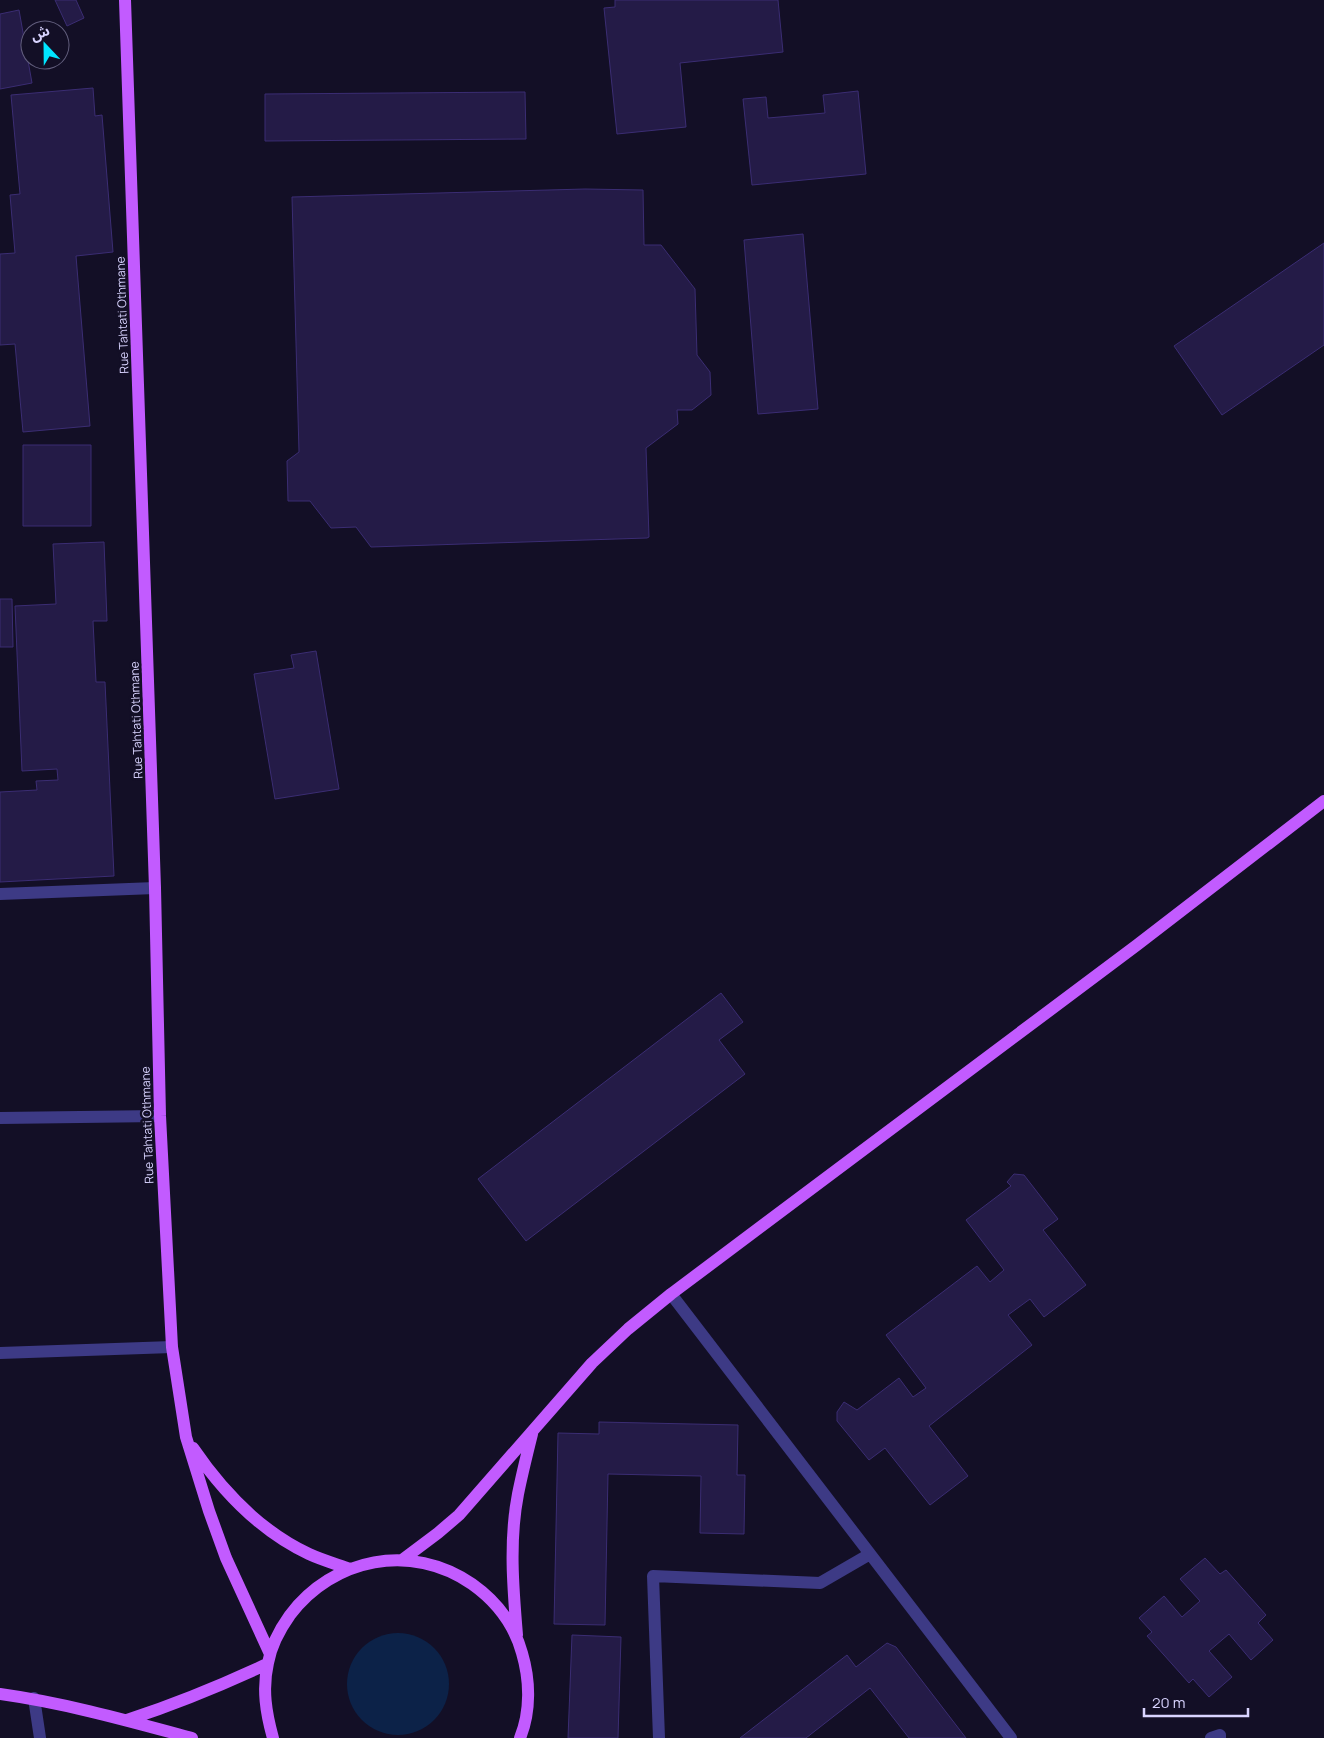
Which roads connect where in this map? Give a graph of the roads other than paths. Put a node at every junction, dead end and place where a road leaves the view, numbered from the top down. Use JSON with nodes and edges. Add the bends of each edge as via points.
{"nodes":[{"id":1,"x":125,"y":0,"type":"edge"},
{"id":2,"x":1324,"y":802,"type":"edge"},
{"id":3,"x":155,"y":888,"type":"junction"},
{"id":4,"x":0,"y":894,"type":"edge"},
{"id":5,"x":160,"y":1116,"type":"junction"},
{"id":6,"x":0,"y":1118,"type":"edge"},
{"id":7,"x":671,"y":1294,"type":"junction"},
{"id":8,"x":172,"y":1347,"type":"junction"},
{"id":9,"x":0,"y":1353,"type":"edge"},
{"id":10,"x":533,"y":1431,"type":"junction"},
{"id":11,"x":186,"y":1437,"type":"junction"},
{"id":12,"x":870,"y":1554,"type":"junction"},
{"id":13,"x":402,"y":1560,"type":"junction"},
{"id":14,"x":350,"y":1568,"type":"junction"},
{"id":15,"x":517,"y":1637,"type":"junction"},
{"id":16,"x":269,"y":1659,"type":"junction"},
{"id":17,"x":0,"y":1694,"type":"edge"},
{"id":18,"x":34,"y":1698,"type":"junction"},
{"id":19,"x":128,"y":1720,"type":"junction"},
{"id":20,"x":522,"y":1736,"type":"edge"},
{"id":21,"x":40,"y":1738,"type":"edge"},
{"id":22,"x":192,"y":1738,"type":"edge"},
{"id":23,"x":273,"y":1738,"type":"edge"},
{"id":24,"x":659,"y":1738,"type":"edge"},
{"id":25,"x":1011,"y":1738,"type":"edge"},
{"id":26,"x":1210,"y":1738,"type":"edge"},
{"id":27,"x":1220,"y":1738,"type":"edge"}],
"edges":[{"from":1,"to":3,"type":"main road","name":"Rue Tahtati Othmane"},
{"from":2,"to":7,"type":"main road"},
{"from":3,"to":4,"type":"street"},
{"from":3,"to":5,"type":"main road","name":"Rue Tahtati Othmane"},
{"from":5,"to":6,"type":"street"},
{"from":5,"to":8,"type":"main road","name":"Rue Tahtati Othmane"},
{"from":7,"to":10,"type":"main road","via":[[592,1362]]},
{"from":7,"to":12,"type":"street"},
{"from":8,"to":9,"type":"street"},
{"from":8,"to":11,"type":"main road","name":"Rue Tahtati Othmane"},
{"from":10,"to":13,"type":"main road","via":[[458,1515]]},
{"from":10,"to":15,"type":"main road","via":[[518,1495],[513,1544]]},
{"from":11,"to":14,"type":"main road","via":[[211,1474],[239,1506],[272,1533],[310,1554]]},
{"from":11,"to":16,"type":"main road","name":"Rue Tahtati Othmane","via":[[226,1558]]},
{"from":12,"to":24,"type":"street","via":[[820,1582],[653,1576]]},
{"from":12,"to":25,"type":"street"},
{"from":13,"to":14,"type":"main road"},
{"from":13,"to":15,"type":"main road","via":[[430,1564],[458,1574],[496,1605]]},
{"from":14,"to":16,"type":"main road","via":[[323,1582],[300,1602],[282,1626]]},
{"from":15,"to":20,"type":"main road","via":[[527,1668],[529,1700]]},
{"from":16,"to":19,"type":"main road","via":[[214,1688]]},
{"from":16,"to":23,"type":"main road","via":[[266,1714]]},
{"from":17,"to":18,"type":"main road"},
{"from":18,"to":19,"type":"main road"},
{"from":18,"to":21,"type":"street"},
{"from":19,"to":22,"type":"main road"},
{"from":26,"to":27,"type":"street","via":[[1220,1735]]}]}
